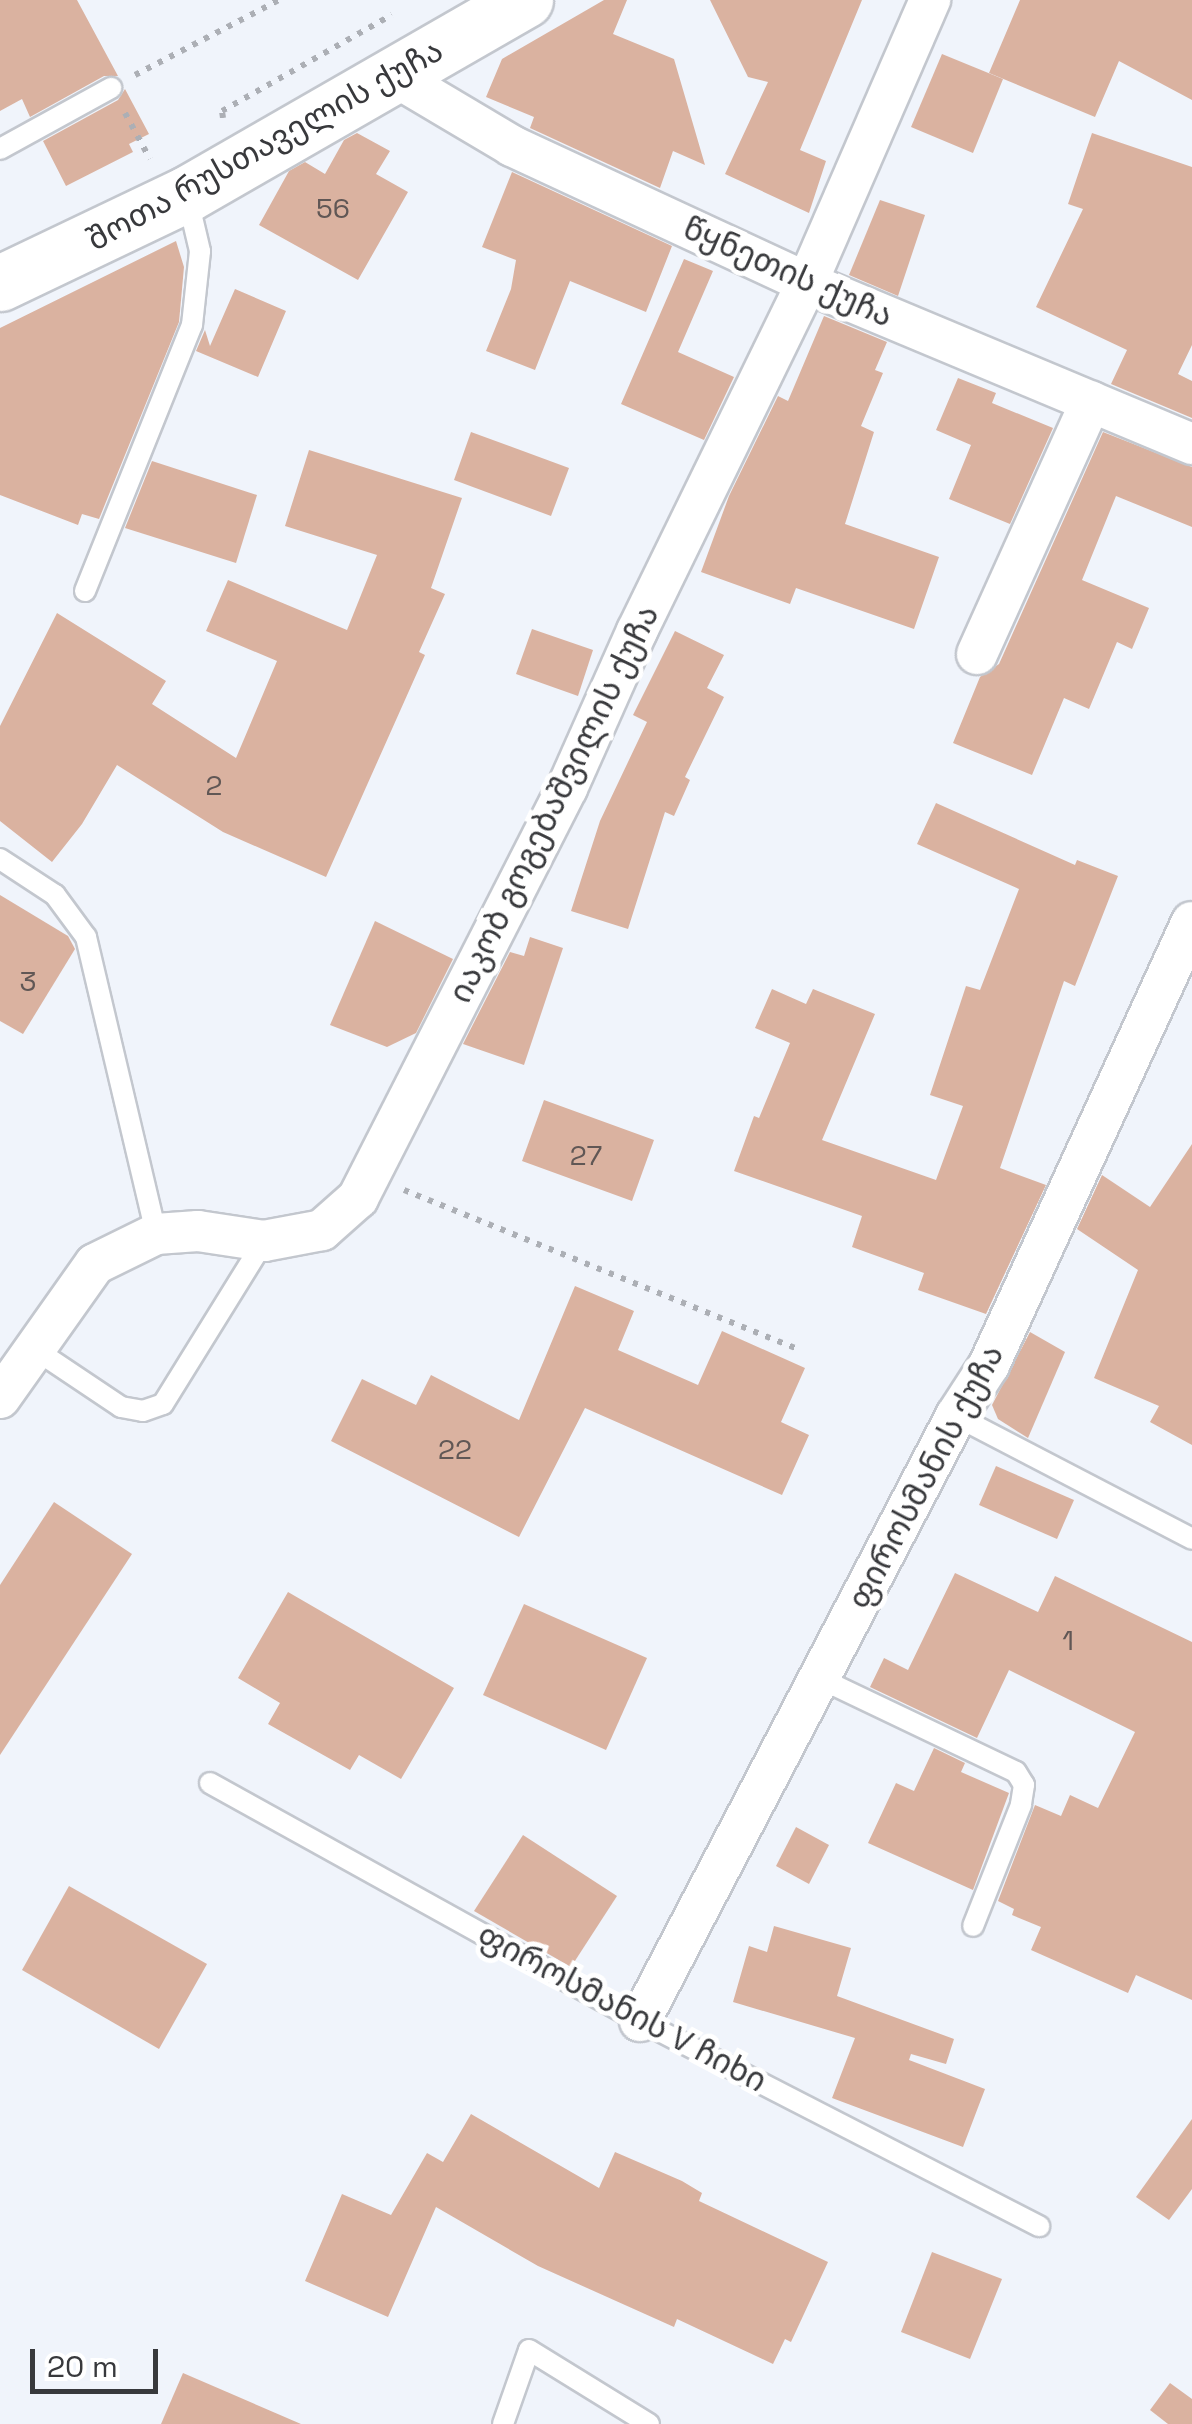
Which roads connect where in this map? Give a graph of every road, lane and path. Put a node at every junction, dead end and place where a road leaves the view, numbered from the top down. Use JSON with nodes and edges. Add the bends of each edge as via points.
{"nodes":[{"id":1,"x":279,"y":0,"type":"edge"},
{"id":2,"x":526,"y":0,"type":"edge"},
{"id":3,"x":930,"y":0,"type":"edge"},
{"id":4,"x":396,"y":77,"type":"junction"},
{"id":5,"x":115,"y":94,"type":"junction"},
{"id":6,"x":0,"y":149,"type":"edge"},
{"id":7,"x":168,"y":177,"type":"junction"},
{"id":8,"x":0,"y":283,"type":"edge"},
{"id":9,"x":807,"y":283,"type":"junction"},
{"id":10,"x":1092,"y":402,"type":"junction"},
{"id":11,"x":1192,"y":444,"type":"edge"},
{"id":12,"x":85,"y":591,"type":"dead end"},
{"id":13,"x":977,"y":654,"type":"dead end"},
{"id":14,"x":0,"y":859,"type":"edge"},
{"id":15,"x":1192,"y":922,"type":"edge"},
{"id":16,"x":370,"y":1176,"type":"junction"},
{"id":17,"x":156,"y":1234,"type":"junction"},
{"id":18,"x":264,"y":1241,"type":"junction"},
{"id":19,"x":33,"y":1348,"type":"junction"},
{"id":20,"x":795,"y":1348,"type":"dead end"},
{"id":21,"x":0,"y":1398,"type":"edge"},
{"id":22,"x":956,"y":1416,"type":"junction"},
{"id":23,"x":1192,"y":1539,"type":"edge"},
{"id":24,"x":818,"y":1678,"type":"junction"},
{"id":25,"x":210,"y":1783,"type":"dead end"},
{"id":26,"x":972,"y":1926,"type":"dead end"},
{"id":27,"x":640,"y":2021,"type":"junction"},
{"id":28,"x":1039,"y":2226,"type":"dead end"},
{"id":29,"x":503,"y":2424,"type":"edge"},
{"id":30,"x":649,"y":2424,"type":"edge"}],
"edges":[{"from":1,"to":5,"type":"path"},
{"from":2,"to":4,"type":"main road","name":"შოთა რუსთაველის ქუჩა"},
{"from":3,"to":9,"type":"street","name":"იაკობ გოგებაშვილის ქუჩა"},
{"from":4,"to":7,"type":"main road","name":"შოთა რუსთაველის ქუჩა"},
{"from":4,"to":9,"type":"street","name":"წყნეთის ქუჩა","via":[[512,146]]},
{"from":5,"to":6,"type":"lane"},
{"from":5,"to":7,"type":"path"},
{"from":7,"to":8,"type":"main road","name":"შოთა რუსთაველის ქუჩა"},
{"from":7,"to":12,"type":"lane","via":[[200,251],[192,325]]},
{"from":9,"to":10,"type":"street","name":"წყნეთის ქუჩა"},
{"from":9,"to":16,"type":"street","name":"იაკობ გოგებაშვილის ქუჩა","via":[[637,630],[568,788]]},
{"from":10,"to":11,"type":"street","name":"წყნეთის ქუჩა"},
{"from":10,"to":13,"type":"street"},
{"from":14,"to":17,"type":"lane","via":[[56,895],[86,937]]},
{"from":15,"to":22,"type":"street","name":"ფიროსმანის ქუჩა","via":[[989,1365]]},
{"from":16,"to":18,"type":"street","name":"იაკობ გოგებაშვილის ქუჩა","via":[[358,1198],[322,1230]]},
{"from":16,"to":20,"type":"path"},
{"from":17,"to":18,"type":"street","name":"იაკობ გოგებაშვილის ქუჩა","via":[[198,1231]]},
{"from":17,"to":19,"type":"street","name":"იაკობ გოგებაშვილის ქუჩა","via":[[95,1264]]},
{"from":18,"to":19,"type":"lane","via":[[162,1404],[143,1412],[121,1406]]},
{"from":19,"to":21,"type":"street","name":"იაკობ გოგებაშვილის ქუჩა"},
{"from":22,"to":23,"type":"lane"},
{"from":22,"to":24,"type":"street","name":"ფიროსმანის ქუჩა"},
{"from":24,"to":26,"type":"lane","via":[[1016,1772],[1024,1785],[1021,1804]]},
{"from":24,"to":27,"type":"street","name":"ფიროსმანის ქუჩა"},
{"from":25,"to":27,"type":"lane","name":"ფიროსმანის V ჩიხი"},
{"from":27,"to":28,"type":"lane","name":"ფიროსმანის V ჩიხი"},
{"from":29,"to":30,"type":"lane","via":[[529,2350]]}]}
